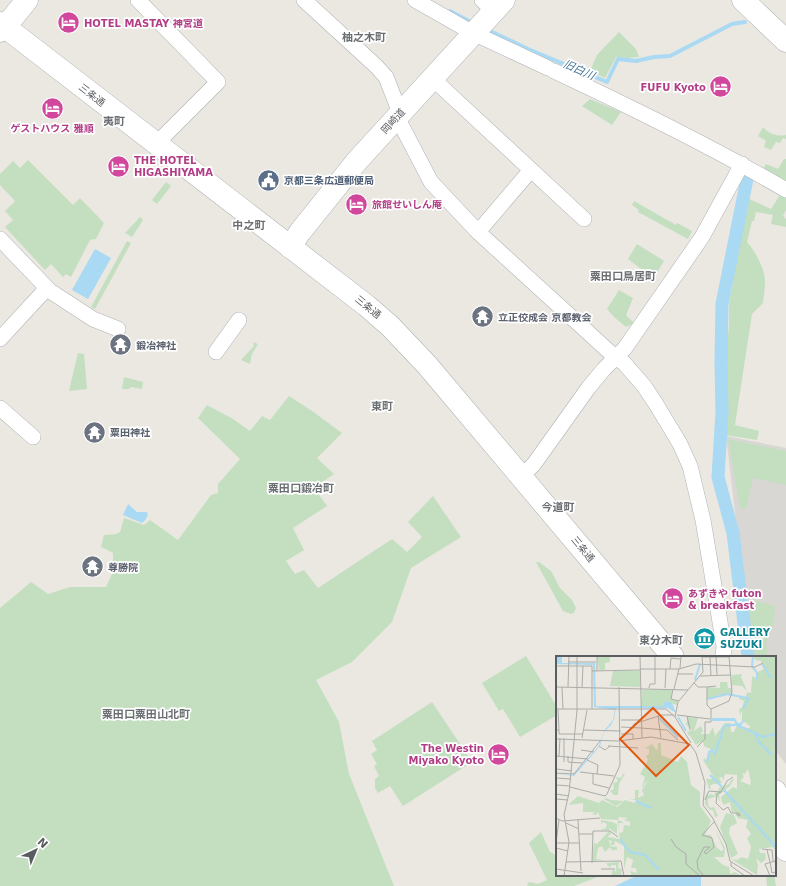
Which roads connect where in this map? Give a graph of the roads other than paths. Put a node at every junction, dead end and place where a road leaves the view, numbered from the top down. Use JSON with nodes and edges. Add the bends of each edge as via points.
{"nodes":[{"id":1,"x":27,"y":0,"type":"edge"},
{"id":2,"x":138,"y":0,"type":"edge"},
{"id":3,"x":304,"y":0,"type":"edge"},
{"id":4,"x":415,"y":0,"type":"edge"},
{"id":5,"x":743,"y":0,"type":"edge"},
{"id":6,"x":493,"y":4,"type":"edge"},
{"id":7,"x":2,"y":27,"type":"edge"},
{"id":8,"x":473,"y":33,"type":"junction"},
{"id":9,"x":786,"y":41,"type":"edge"},
{"id":10,"x":432,"y":78,"type":"junction"},
{"id":11,"x":398,"y":115,"type":"junction"},
{"id":12,"x":156,"y":144,"type":"junction"},
{"id":13,"x":742,"y":164,"type":"junction"},
{"id":14,"x":530,"y":171,"type":"junction"},
{"id":15,"x":786,"y":190,"type":"edge"},
{"id":16,"x":584,"y":219,"type":"dead end"},
{"id":17,"x":478,"y":232,"type":"junction"},
{"id":18,"x":0,"y":239,"type":"edge"},
{"id":19,"x":290,"y":247,"type":"junction"},
{"id":20,"x":47,"y":288,"type":"junction"},
{"id":21,"x":239,"y":320,"type":"dead end"},
{"id":22,"x":118,"y":329,"type":"dead end"},
{"id":23,"x":0,"y":339,"type":"edge"},
{"id":24,"x":216,"y":352,"type":"dead end"},
{"id":25,"x":616,"y":357,"type":"junction"},
{"id":26,"x":0,"y":408,"type":"edge"},
{"id":27,"x":33,"y":437,"type":"dead end"},
{"id":28,"x":522,"y":476,"type":"junction"},
{"id":29,"x":672,"y":656,"type":"edge"},
{"id":30,"x":723,"y":656,"type":"edge"},
{"id":31,"x":776,"y":776,"type":"edge"},
{"id":32,"x":776,"y":793,"type":"edge"},
{"id":33,"x":786,"y":794,"type":"edge"},
{"id":34,"x":786,"y":814,"type":"edge"},
{"id":35,"x":776,"y":824,"type":"edge"},
{"id":36,"x":786,"y":850,"type":"edge"}],
"edges":[{"from":1,"to":7,"type":"main road"},
{"from":2,"to":12,"type":"street","via":[[218,82]]},
{"from":3,"to":11,"type":"street","via":[[386,77]]},
{"from":4,"to":8,"type":"street"},
{"from":5,"to":9,"type":"main road"},
{"from":6,"to":8,"type":"main road","name":"岡崎道"},
{"from":7,"to":12,"type":"main road","name":"三条通"},
{"from":8,"to":10,"type":"main road","name":"岡崎道"},
{"from":8,"to":13,"type":"street","via":[[639,110]]},
{"from":10,"to":11,"type":"main road","name":"岡崎道"},
{"from":10,"to":14,"type":"street"},
{"from":11,"to":17,"type":"street","via":[[431,182]]},
{"from":11,"to":19,"type":"main road","name":"岡崎道","via":[[357,161]]},
{"from":12,"to":19,"type":"main road","name":"三条通"},
{"from":13,"to":15,"type":"street"},
{"from":13,"to":25,"type":"street","via":[[702,237],[625,348]]},
{"from":14,"to":16,"type":"street"},
{"from":14,"to":17,"type":"street"},
{"from":17,"to":25,"type":"street"},
{"from":18,"to":20,"type":"street"},
{"from":19,"to":28,"type":"main road","name":"三条通","via":[[390,326],[427,365]]},
{"from":20,"to":22,"type":"street","via":[[93,319]]},
{"from":20,"to":23,"type":"street"},
{"from":21,"to":24,"type":"street"},
{"from":25,"to":28,"type":"street","via":[[589,387],[534,464]]},
{"from":25,"to":30,"type":"street","via":[[624,363],[656,404],[690,466],[703,520],[724,646]]},
{"from":26,"to":27,"type":"street"},
{"from":28,"to":29,"type":"main road","name":"三条通"},
{"from":31,"to":33,"type":"main road"},
{"from":32,"to":34,"type":"main road"},
{"from":35,"to":36,"type":"main road"}]}
